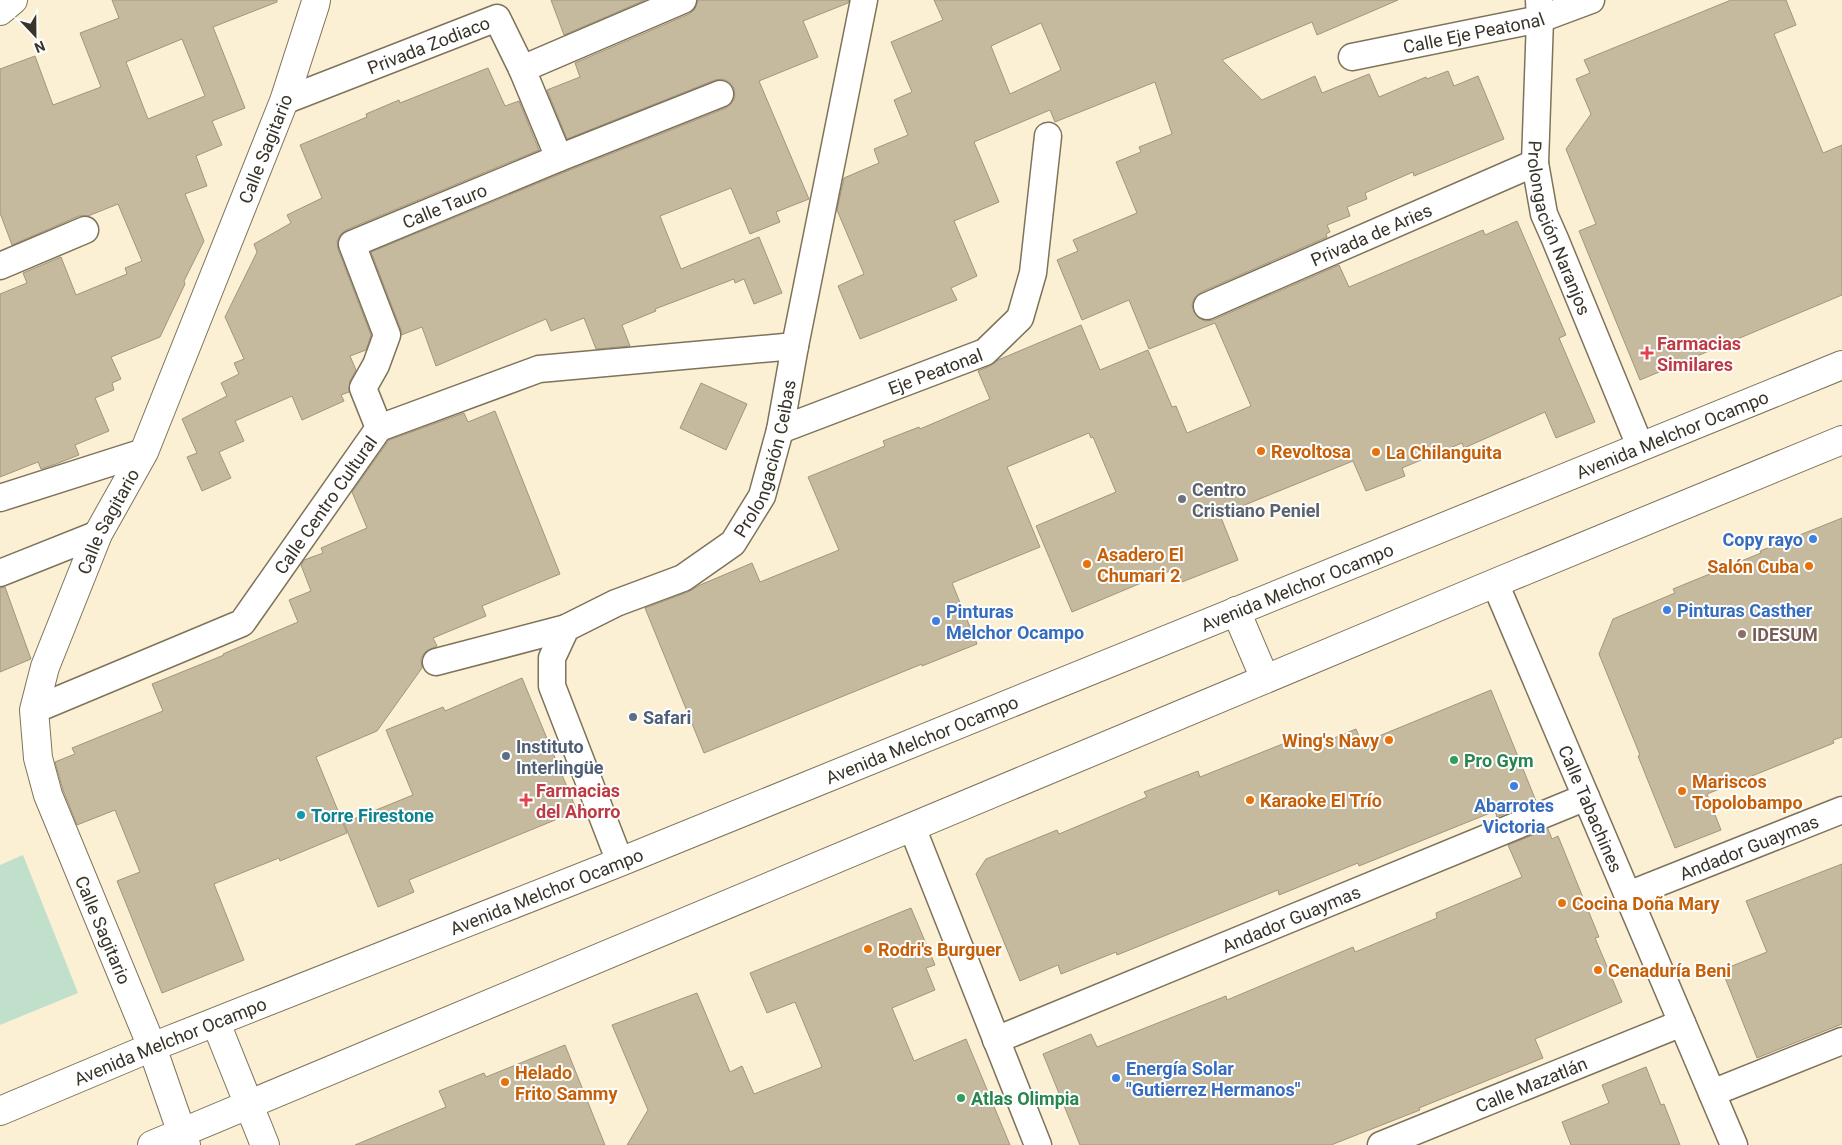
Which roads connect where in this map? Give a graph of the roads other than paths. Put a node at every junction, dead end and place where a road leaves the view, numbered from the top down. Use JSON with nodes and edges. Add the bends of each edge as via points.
{"nodes":[{"id":1,"x":13,"y":0,"type":"edge"},
{"id":2,"x":316,"y":0,"type":"edge"},
{"id":3,"x":683,"y":0,"type":"edge"},
{"id":4,"x":864,"y":0,"type":"edge"},
{"id":5,"x":1591,"y":0,"type":"edge"},
{"id":6,"x":1540,"y":9,"type":"edge"},
{"id":7,"x":0,"y":10,"type":"edge"},
{"id":8,"x":1352,"y":57,"type":"dead end"},
{"id":9,"x":522,"y":69,"type":"junction"},
{"id":10,"x":720,"y":94,"type":"dead end"},
{"id":11,"x":284,"y":101,"type":"junction"},
{"id":12,"x":1048,"y":136,"type":"dead end"},
{"id":13,"x":559,"y":158,"type":"junction"},
{"id":14,"x":1536,"y":164,"type":"junction"},
{"id":15,"x":85,"y":230,"type":"dead end"},
{"id":16,"x":0,"y":266,"type":"edge"},
{"id":17,"x":1207,"y":306,"type":"dead end"},
{"id":18,"x":795,"y":346,"type":"junction"},
{"id":19,"x":1842,"y":365,"type":"edge"},
{"id":20,"x":379,"y":428,"type":"junction"},
{"id":21,"x":780,"y":430,"type":"junction"},
{"id":22,"x":1842,"y":440,"type":"edge"},
{"id":23,"x":1640,"y":446,"type":"junction"},
{"id":24,"x":144,"y":452,"type":"junction"},
{"id":25,"x":0,"y":498,"type":"edge"},
{"id":26,"x":98,"y":534,"type":"junction"},
{"id":27,"x":0,"y":573,"type":"edge"},
{"id":28,"x":1495,"y":583,"type":"junction"},
{"id":29,"x":1236,"y":611,"type":"junction"},
{"id":30,"x":566,"y":628,"type":"junction"},
{"id":31,"x":436,"y":662,"type":"dead end"},
{"id":32,"x":1265,"y":679,"type":"junction"},
{"id":33,"x":34,"y":710,"type":"junction"},
{"id":34,"x":1586,"y":797,"type":"junction"},
{"id":35,"x":1842,"y":810,"type":"edge"},
{"id":36,"x":912,"y":827,"type":"junction"},
{"id":37,"x":620,"y":862,"type":"junction"},
{"id":38,"x":1628,"y":895,"type":"junction"},
{"id":39,"x":216,"y":1023,"type":"junction"},
{"id":40,"x":1682,"y":1023,"type":"junction"},
{"id":41,"x":996,"y":1040,"type":"junction"},
{"id":42,"x":1842,"y":1041,"type":"edge"},
{"id":43,"x":152,"y":1047,"type":"junction"},
{"id":44,"x":1712,"y":1092,"type":"junction"},
{"id":45,"x":248,"y":1104,"type":"junction"},
{"id":46,"x":0,"y":1111,"type":"edge"},
{"id":47,"x":183,"y":1139,"type":"edge"},
{"id":48,"x":152,"y":1145,"type":"edge"},
{"id":49,"x":265,"y":1145,"type":"edge"},
{"id":50,"x":1038,"y":1145,"type":"edge"},
{"id":51,"x":1381,"y":1145,"type":"edge"},
{"id":52,"x":1734,"y":1145,"type":"edge"}],
"edges":[{"from":1,"to":7,"type":"main road"},
{"from":2,"to":11,"type":"main road","name":"Calle Sagitario"},
{"from":3,"to":9,"type":"street"},
{"from":4,"to":18,"type":"street","name":"Prolongación Ceibas"},
{"from":5,"to":6,"type":"street","name":"Calle Eje Peatonal"},
{"from":6,"to":8,"type":"street","name":"Calle Eje Peatonal"},
{"from":6,"to":14,"type":"street","name":"Prolongación Naranjos"},
{"from":9,"to":11,"type":"street","name":"Privada Zodiaco","via":[[498,18]]},
{"from":9,"to":13,"type":"street"},
{"from":10,"to":13,"type":"street","name":"Calle Tauro"},
{"from":11,"to":24,"type":"main road","name":"Calle Sagitario"},
{"from":12,"to":21,"type":"street","name":"Eje Peatonal","via":[[1032,273],[1020,318],[984,352]]},
{"from":13,"to":20,"type":"street","name":"Calle Tauro","via":[[352,244],[387,336],[363,388]]},
{"from":14,"to":17,"type":"street","name":"Privada de Aries"},
{"from":14,"to":23,"type":"street","name":"Prolongación Naranjos","via":[[1544,214]]},
{"from":15,"to":16,"type":"street"},
{"from":18,"to":20,"type":"street","name":"Calle Centro Cultural","via":[[539,369]]},
{"from":18,"to":21,"type":"street","name":"Prolongación Ceibas"},
{"from":19,"to":23,"type":"main road","name":"Avenida Melchor Ocampo"},
{"from":20,"to":33,"type":"street","name":"Calle Centro Cultural","via":[[242,623]]},
{"from":21,"to":30,"type":"street","name":"Prolongación Ceibas","via":[[762,496],[733,543],[683,578],[616,603]]},
{"from":22,"to":28,"type":"main road"},
{"from":23,"to":29,"type":"main road","name":"Avenida Melchor Ocampo"},
{"from":24,"to":25,"type":"street"},
{"from":24,"to":26,"type":"main road","name":"Calle Sagitario"},
{"from":26,"to":27,"type":"street"},
{"from":26,"to":33,"type":"main road","name":"Calle Sagitario","via":[[45,667]]},
{"from":28,"to":32,"type":"main road"},
{"from":28,"to":34,"type":"street","name":"Calle Tabachines"},
{"from":29,"to":32,"type":"main road"},
{"from":29,"to":37,"type":"main road","name":"Avenida Melchor Ocampo"},
{"from":30,"to":31,"type":"street","name":"Prolongación Ceibas"},
{"from":30,"to":37,"type":"street","via":[[552,658],[552,686]]},
{"from":32,"to":36,"type":"main road"},
{"from":33,"to":43,"type":"main road","name":"Calle Sagitario","via":[[38,758],[48,795]]},
{"from":34,"to":38,"type":"street","name":"Calle Tabachines"},
{"from":34,"to":41,"type":"street","name":"Andador Guaymas"},
{"from":35,"to":38,"type":"street","name":"Andador Guaymas"},
{"from":36,"to":41,"type":"street"},
{"from":36,"to":45,"type":"main road"},
{"from":37,"to":39,"type":"main road","name":"Avenida Melchor Ocampo"},
{"from":38,"to":40,"type":"street","name":"Calle Tabachines"},
{"from":39,"to":43,"type":"main road","name":"Avenida Melchor Ocampo"},
{"from":39,"to":45,"type":"main road"},
{"from":40,"to":44,"type":"street","name":"Calle Tabachines"},
{"from":40,"to":51,"type":"street","name":"Calle Mazatlán"},
{"from":41,"to":50,"type":"street"},
{"from":42,"to":44,"type":"street"},
{"from":43,"to":46,"type":"main road","name":"Avenida Melchor Ocampo"},
{"from":43,"to":47,"type":"main road","name":"Calle Sagitario"},
{"from":44,"to":52,"type":"street","name":"Calle Tabachines"},
{"from":45,"to":47,"type":"main road"},
{"from":45,"to":49,"type":"main road"},
{"from":47,"to":48,"type":"main road"}]}
